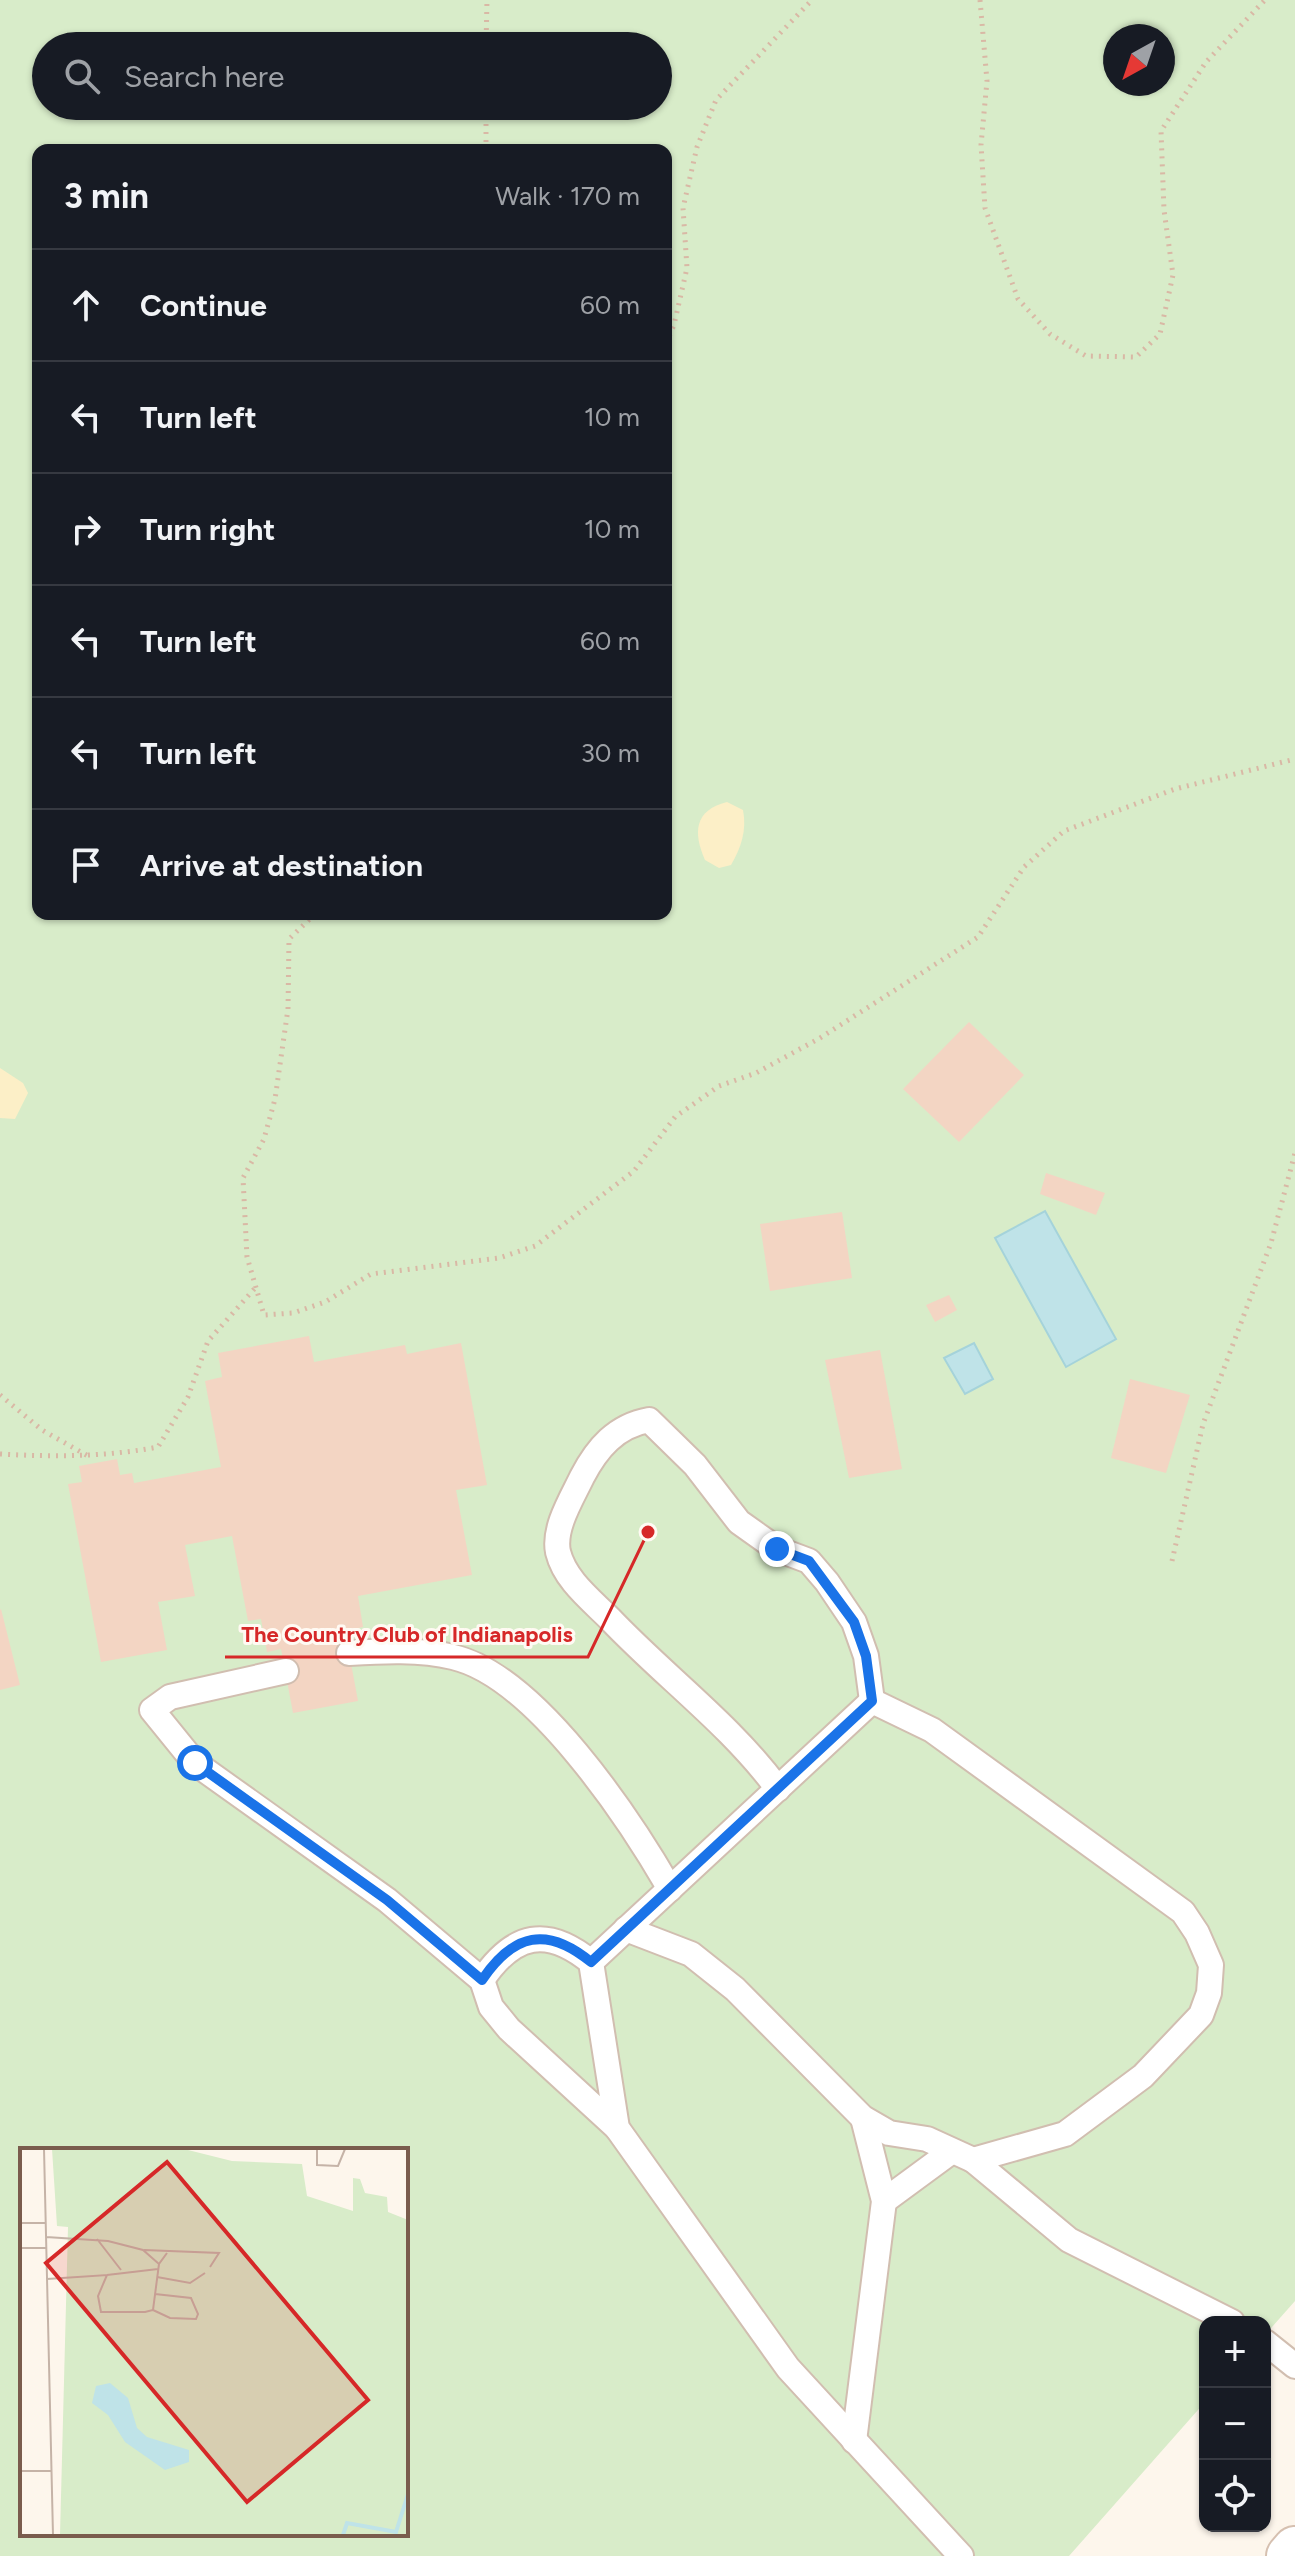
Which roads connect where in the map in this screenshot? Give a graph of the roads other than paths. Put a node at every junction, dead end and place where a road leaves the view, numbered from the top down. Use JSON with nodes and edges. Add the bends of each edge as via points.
{"nodes":[{"id":1,"x":349,"y":1653,"type":"dead end"},
{"id":2,"x":286,"y":1671,"type":"dead end"},
{"id":3,"x":872,"y":1701,"type":"junction"},
{"id":4,"x":778,"y":1789,"type":"junction"},
{"id":5,"x":670,"y":1889,"type":"junction"},
{"id":6,"x":626,"y":1929,"type":"junction"},
{"id":7,"x":591,"y":1962,"type":"junction"},
{"id":8,"x":482,"y":1980,"type":"junction"},
{"id":9,"x":863,"y":2118,"type":"junction"},
{"id":10,"x":617,"y":2128,"type":"junction"},
{"id":11,"x":963,"y":2155,"type":"junction"},
{"id":12,"x":884,"y":2201,"type":"junction"},
{"id":13,"x":1220,"y":2316,"type":"edge"},
{"id":14,"x":1271,"y":2347,"type":"edge"},
{"id":15,"x":1295,"y":2366,"type":"edge"},
{"id":16,"x":854,"y":2441,"type":"junction"},
{"id":17,"x":1295,"y":2549,"type":"edge"},
{"id":18,"x":961,"y":2556,"type":"edge"},
{"id":19,"x":1289,"y":2556,"type":"edge"}],
"edges":[{"from":1,"to":5,"type":"lane","via":[[453,1657],[498,1675],[545,1719],[619,1808]]},
{"from":2,"to":8,"type":"lane","via":[[170,1697],[152,1710],[195,1763],[387,1900]]},
{"from":3,"to":4,"type":"lane"},
{"from":3,"to":4,"type":"lane","via":[[866,1656],[854,1622],[809,1561],[777,1549],[739,1522],[695,1465],[649,1420],[632,1423],[608,1438],[564,1512],[557,1549],[567,1574],[759,1763]]},
{"from":3,"to":11,"type":"lane","via":[[932,1730],[1183,1912],[1211,1965],[1201,2015],[1143,2076],[1065,2134]]},
{"from":4,"to":5,"type":"lane"},
{"from":5,"to":6,"type":"lane"},
{"from":6,"to":7,"type":"lane"},
{"from":6,"to":9,"type":"lane","via":[[691,1954]]},
{"from":7,"to":8,"type":"lane","via":[[571,1945],[547,1939],[521,1941],[502,1954]]},
{"from":7,"to":10,"type":"lane"},
{"from":8,"to":10,"type":"lane","via":[[491,2007],[509,2029]]},
{"from":9,"to":11,"type":"lane","via":[[889,2133],[927,2139]]},
{"from":9,"to":12,"type":"lane"},
{"from":10,"to":16,"type":"lane","via":[[788,2368]]},
{"from":11,"to":12,"type":"lane"},
{"from":11,"to":13,"type":"lane","via":[[1069,2240]]},
{"from":12,"to":16,"type":"lane"},
{"from":14,"to":15,"type":"lane"},
{"from":16,"to":18,"type":"lane"},
{"from":17,"to":19,"type":"main road"}]}
